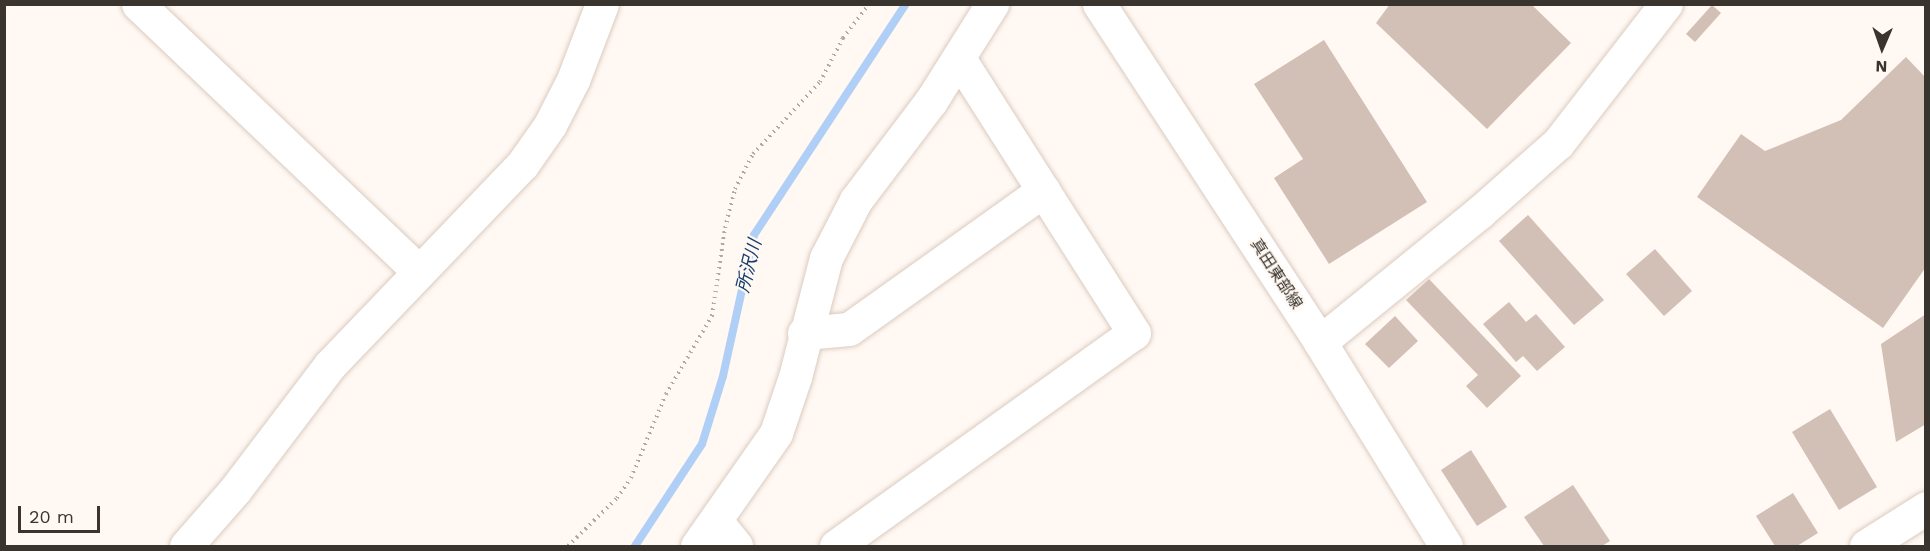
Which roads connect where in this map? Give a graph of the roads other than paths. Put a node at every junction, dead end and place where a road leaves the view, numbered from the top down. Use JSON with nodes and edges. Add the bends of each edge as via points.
{"nodes":[{"id":1,"x":138,"y":4,"type":"edge"},
{"id":2,"x":602,"y":4,"type":"edge"},
{"id":3,"x":992,"y":4,"type":"edge"},
{"id":4,"x":1099,"y":4,"type":"edge"},
{"id":5,"x":1666,"y":4,"type":"edge"},
{"id":6,"x":959,"y":58,"type":"junction"},
{"id":7,"x":1044,"y":189,"type":"junction"},
{"id":8,"x":419,"y":272,"type":"junction"},
{"id":9,"x":804,"y":333,"type":"junction"},
{"id":10,"x":1320,"y":342,"type":"junction"},
{"id":11,"x":1926,"y":508,"type":"edge"},
{"id":12,"x":706,"y":534,"type":"edge"},
{"id":13,"x":186,"y":546,"type":"edge"},
{"id":14,"x":736,"y":546,"type":"edge"},
{"id":15,"x":836,"y":546,"type":"edge"},
{"id":16,"x":1446,"y":546,"type":"edge"},
{"id":17,"x":1866,"y":546,"type":"edge"}],
"edges":[{"from":1,"to":8,"type":"street"},
{"from":2,"to":8,"type":"street","via":[[550,124],[522,165]]},
{"from":3,"to":6,"type":"street"},
{"from":4,"to":10,"type":"street","name":"真田東部線"},
{"from":5,"to":10,"type":"street","via":[[1558,143]]},
{"from":6,"to":7,"type":"street"},
{"from":6,"to":9,"type":"street","via":[[856,200],[826,258]]},
{"from":7,"to":9,"type":"street","via":[[849,329]]},
{"from":7,"to":15,"type":"street","via":[[1134,333]]},
{"from":8,"to":13,"type":"street","via":[[330,365],[235,490]]},
{"from":9,"to":12,"type":"street","via":[[795,377],[776,434]]},
{"from":10,"to":16,"type":"street","name":"真田東部線"},
{"from":11,"to":17,"type":"street"},
{"from":12,"to":14,"type":"street"}]}
